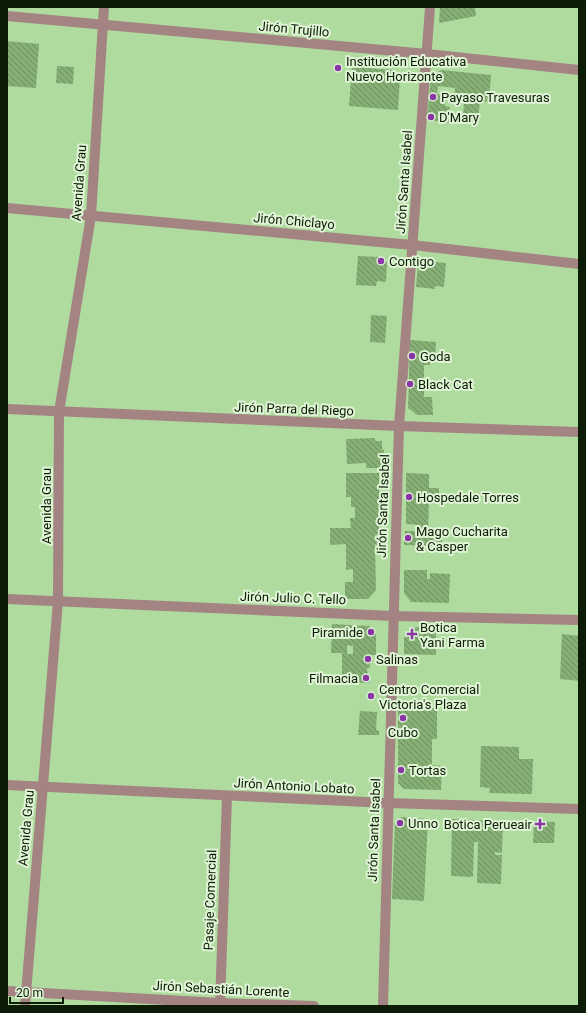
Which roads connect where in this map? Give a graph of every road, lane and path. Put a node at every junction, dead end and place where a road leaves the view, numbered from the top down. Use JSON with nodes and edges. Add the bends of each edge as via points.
{"nodes":[{"id":1,"x":104,"y":7,"type":"edge"},
{"id":2,"x":430,"y":7,"type":"edge"},
{"id":3,"x":7,"y":16,"type":"edge"},
{"id":4,"x":103,"y":25,"type":"junction"},
{"id":5,"x":427,"y":54,"type":"junction"},
{"id":6,"x":579,"y":70,"type":"edge"},
{"id":7,"x":7,"y":208,"type":"edge"},
{"id":8,"x":90,"y":216,"type":"junction"},
{"id":9,"x":412,"y":245,"type":"junction"},
{"id":10,"x":579,"y":264,"type":"edge"},
{"id":11,"x":7,"y":409,"type":"edge"},
{"id":12,"x":59,"y":412,"type":"junction"},
{"id":13,"x":399,"y":426,"type":"junction"},
{"id":14,"x":579,"y":432,"type":"edge"},
{"id":15,"x":7,"y":599,"type":"edge"},
{"id":16,"x":58,"y":601,"type":"junction"},
{"id":17,"x":393,"y":616,"type":"junction"},
{"id":18,"x":579,"y":620,"type":"edge"},
{"id":19,"x":7,"y":785,"type":"edge"},
{"id":20,"x":42,"y":787,"type":"junction"},
{"id":21,"x":227,"y":796,"type":"junction"},
{"id":22,"x":388,"y":803,"type":"junction"},
{"id":23,"x":579,"y":809,"type":"edge"},
{"id":24,"x":7,"y":990,"type":"edge"},
{"id":25,"x":25,"y":991,"type":"junction"},
{"id":26,"x":220,"y":1005,"type":"edge"},
{"id":27,"x":25,"y":1006,"type":"edge"},
{"id":28,"x":314,"y":1006,"type":"edge"},
{"id":29,"x":383,"y":1006,"type":"edge"}],
"edges":[{"from":1,"to":4,"type":"street","name":"Avenida Grau"},
{"from":2,"to":5,"type":"street","name":"Jirón Santa Isabel"},
{"from":3,"to":4,"type":"street","name":"Jirón Trujillo"},
{"from":4,"to":5,"type":"street","name":"Jirón Trujillo"},
{"from":4,"to":8,"type":"street","name":"Avenida Grau"},
{"from":5,"to":6,"type":"street","name":"Jirón Trujillo"},
{"from":5,"to":9,"type":"street","name":"Jirón Santa Isabel"},
{"from":7,"to":8,"type":"street","name":"Jirón Chiclayo"},
{"from":8,"to":9,"type":"street","name":"Jirón Chiclayo"},
{"from":8,"to":12,"type":"street","name":"Avenida Grau"},
{"from":9,"to":10,"type":"street","name":"Jirón Chiclayo"},
{"from":9,"to":13,"type":"street","name":"Jirón Santa Isabel"},
{"from":11,"to":12,"type":"street","name":"Jirón Parra del Riego"},
{"from":12,"to":13,"type":"street","name":"Jirón Parra del Riego"},
{"from":12,"to":16,"type":"street","name":"Avenida Grau"},
{"from":13,"to":14,"type":"street","name":"Jirón Parra del Riego"},
{"from":13,"to":17,"type":"street","name":"Jirón Santa Isabel"},
{"from":15,"to":16,"type":"street","name":"Jirón Julio C. Tello"},
{"from":16,"to":17,"type":"street","name":"Jirón Julio C. Tello"},
{"from":16,"to":20,"type":"street","name":"Avenida Grau"},
{"from":17,"to":18,"type":"street","name":"Jirón Julio C. Tello"},
{"from":17,"to":22,"type":"street","name":"Jirón Santa Isabel"},
{"from":19,"to":20,"type":"street","name":"Jirón Antonio Lobato"},
{"from":20,"to":21,"type":"street","name":"Jirón Antonio Lobato"},
{"from":20,"to":25,"type":"street","name":"Avenida Grau"},
{"from":21,"to":22,"type":"street","name":"Jirón Antonio Lobato"},
{"from":21,"to":26,"type":"street","name":"Pasaje Comercial"},
{"from":22,"to":23,"type":"street","name":"Jirón Antonio Lobato"},
{"from":22,"to":29,"type":"street","name":"Jirón Santa Isabel"},
{"from":24,"to":25,"type":"street","name":"Jirón Sebastián Lorente"},
{"from":25,"to":26,"type":"street","name":"Jirón Sebastián Lorente"},
{"from":25,"to":27,"type":"street","name":"Avenida Grau"},
{"from":26,"to":28,"type":"street","name":"Jirón Sebastián Lorente"}]}
